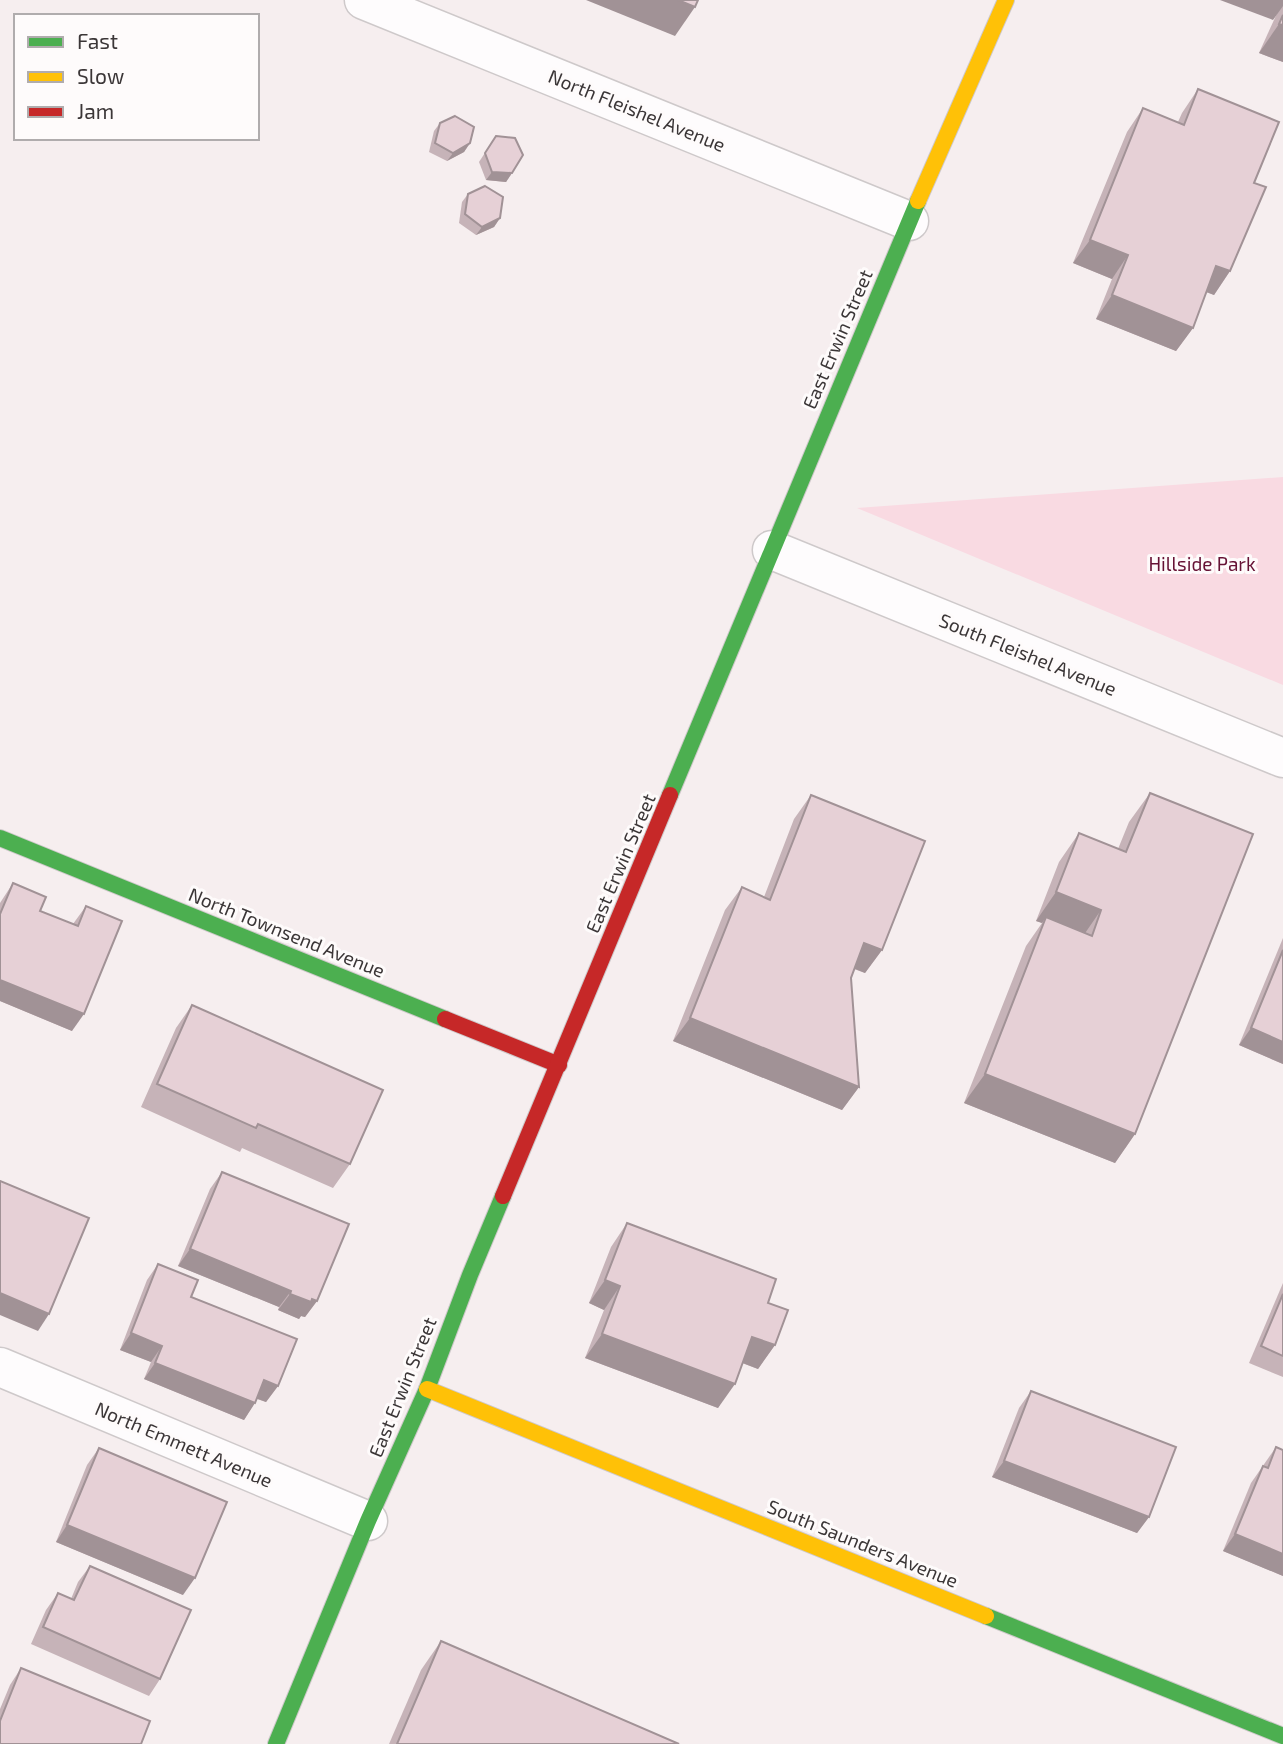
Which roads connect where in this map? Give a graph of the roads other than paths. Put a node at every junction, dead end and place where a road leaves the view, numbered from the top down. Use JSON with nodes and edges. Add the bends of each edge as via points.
{"nodes":[{"id":1,"x":364,"y":0,"type":"edge"},
{"id":2,"x":1006,"y":0,"type":"edge"},
{"id":3,"x":909,"y":221,"type":"junction"},
{"id":4,"x":772,"y":550,"type":"junction"},
{"id":5,"x":1283,"y":758,"type":"edge"},
{"id":6,"x":0,"y":838,"type":"edge"},
{"id":7,"x":559,"y":1065,"type":"junction"},
{"id":8,"x":0,"y":1367,"type":"edge"},
{"id":9,"x":427,"y":1389,"type":"junction"},
{"id":10,"x":368,"y":1521,"type":"junction"},
{"id":11,"x":1283,"y":1736,"type":"edge"},
{"id":12,"x":276,"y":1744,"type":"edge"}],
"edges":[{"from":1,"to":3,"type":"street","name":"North Fleishel Avenue"},
{"from":2,"to":3,"type":"main road","name":"East Erwin Street"},
{"from":3,"to":4,"type":"main road","name":"East Erwin Street"},
{"from":4,"to":5,"type":"street","name":"South Fleishel Avenue"},
{"from":4,"to":7,"type":"main road","name":"East Erwin Street"},
{"from":6,"to":7,"type":"main road","name":"North Townsend Avenue"},
{"from":7,"to":9,"type":"main road","name":"East Erwin Street"},
{"from":8,"to":10,"type":"street","name":"North Emmett Avenue"},
{"from":9,"to":10,"type":"main road","name":"East Erwin Street"},
{"from":9,"to":11,"type":"main road","name":"South Saunders Avenue"},
{"from":10,"to":12,"type":"main road","name":"East Erwin Street"}]}
